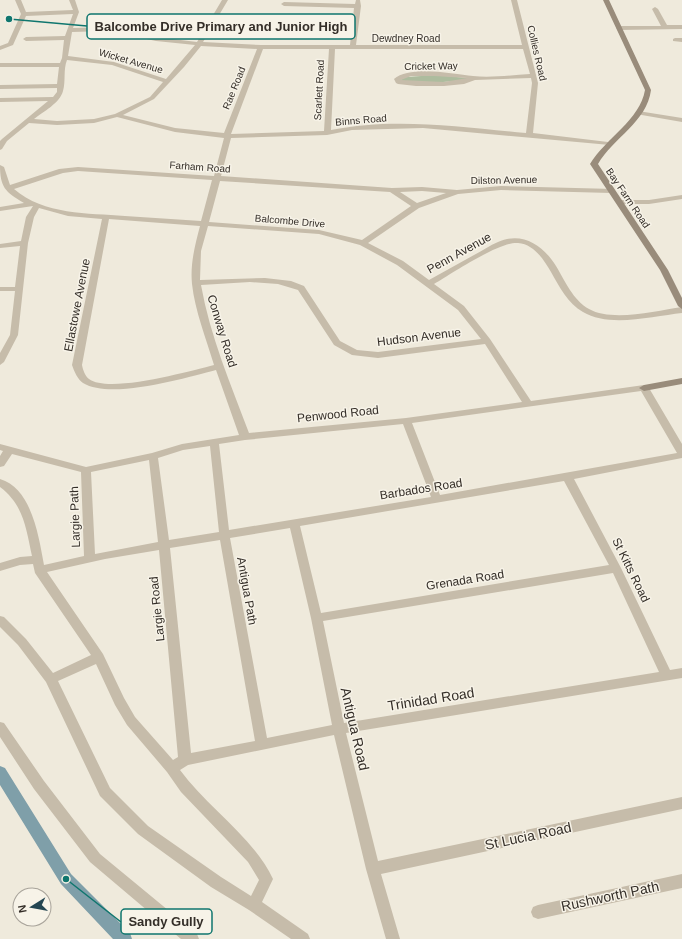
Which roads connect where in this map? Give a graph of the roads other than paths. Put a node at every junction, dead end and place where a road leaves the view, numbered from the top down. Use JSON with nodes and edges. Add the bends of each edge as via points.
{"nodes":[{"id":1,"x":18,"y":0,"type":"edge"},
{"id":2,"x":72,"y":0,"type":"edge"},
{"id":3,"x":225,"y":0,"type":"edge"},
{"id":4,"x":514,"y":0,"type":"edge"},
{"id":5,"x":606,"y":0,"type":"edge"},
{"id":6,"x":358,"y":3,"type":"edge"},
{"id":7,"x":284,"y":4,"type":"dead end"},
{"id":8,"x":655,"y":9,"type":"dead end"},
{"id":9,"x":76,"y":12,"type":"junction"},
{"id":10,"x":24,"y":14,"type":"junction"},
{"id":11,"x":665,"y":27,"type":"junction"},
{"id":12,"x":682,"y":27,"type":"edge"},
{"id":13,"x":619,"y":28,"type":"junction"},
{"id":14,"x":70,"y":30,"type":"junction"},
{"id":15,"x":67,"y":38,"type":"junction"},
{"id":16,"x":26,"y":39,"type":"dead end"},
{"id":17,"x":199,"y":44,"type":"junction"},
{"id":18,"x":261,"y":47,"type":"junction"},
{"id":19,"x":332,"y":47,"type":"junction"},
{"id":20,"x":353,"y":47,"type":"junction"},
{"id":21,"x":527,"y":47,"type":"junction"},
{"id":22,"x":0,"y":48,"type":"edge"},
{"id":23,"x":65,"y":58,"type":"junction"},
{"id":24,"x":0,"y":65,"type":"edge"},
{"id":25,"x":62,"y":65,"type":"junction"},
{"id":26,"x":534,"y":76,"type":"junction"},
{"id":27,"x":474,"y":78,"type":"junction"},
{"id":28,"x":168,"y":82,"type":"junction"},
{"id":29,"x":60,"y":86,"type":"junction"},
{"id":30,"x":0,"y":87,"type":"edge"},
{"id":31,"x":55,"y":98,"type":"junction"},
{"id":32,"x":0,"y":100,"type":"edge"},
{"id":33,"x":638,"y":113,"type":"junction"},
{"id":34,"x":118,"y":115,"type":"junction"},
{"id":35,"x":682,"y":120,"type":"edge"},
{"id":36,"x":28,"y":121,"type":"junction"},
{"id":37,"x":327,"y":133,"type":"junction"},
{"id":38,"x":529,"y":135,"type":"junction"},
{"id":39,"x":228,"y":136,"type":"junction"},
{"id":40,"x":2,"y":139,"type":"edge"},
{"id":41,"x":608,"y":144,"type":"junction"},
{"id":42,"x":0,"y":148,"type":"edge"},
{"id":43,"x":0,"y":167,"type":"edge"},
{"id":44,"x":217,"y":179,"type":"junction"},
{"id":45,"x":5,"y":186,"type":"edge"},
{"id":46,"x":392,"y":190,"type":"junction"},
{"id":47,"x":611,"y":191,"type":"junction"},
{"id":48,"x":457,"y":192,"type":"junction"},
{"id":49,"x":682,"y":197,"type":"edge"},
{"id":50,"x":621,"y":202,"type":"junction"},
{"id":51,"x":34,"y":204,"type":"junction"},
{"id":52,"x":416,"y":206,"type":"junction"},
{"id":53,"x":0,"y":208,"type":"edge"},
{"id":54,"x":106,"y":217,"type":"junction"},
{"id":55,"x":204,"y":223,"type":"junction"},
{"id":56,"x":24,"y":243,"type":"junction"},
{"id":57,"x":363,"y":243,"type":"junction"},
{"id":58,"x":0,"y":246,"type":"edge"},
{"id":59,"x":196,"y":283,"type":"junction"},
{"id":60,"x":428,"y":284,"type":"junction"},
{"id":61,"x":0,"y":289,"type":"edge"},
{"id":62,"x":19,"y":289,"type":"junction"},
{"id":63,"x":682,"y":306,"type":"edge"},
{"id":64,"x":682,"y":310,"type":"edge"},
{"id":65,"x":487,"y":341,"type":"junction"},
{"id":66,"x":4,"y":345,"type":"edge"},
{"id":67,"x":0,"y":362,"type":"edge"},
{"id":68,"x":219,"y":366,"type":"junction"},
{"id":69,"x":682,"y":381,"type":"edge"},
{"id":70,"x":644,"y":388,"type":"junction"},
{"id":71,"x":528,"y":404,"type":"junction"},
{"id":72,"x":406,"y":421,"type":"junction"},
{"id":73,"x":245,"y":437,"type":"junction"},
{"id":74,"x":214,"y":441,"type":"junction"},
{"id":75,"x":5,"y":448,"type":"edge"},
{"id":76,"x":682,"y":453,"type":"edge"},
{"id":77,"x":153,"y":456,"type":"junction"},
{"id":78,"x":0,"y":464,"type":"edge"},
{"id":79,"x":86,"y":470,"type":"junction"},
{"id":80,"x":568,"y":478,"type":"junction"},
{"id":81,"x":0,"y":482,"type":"edge"},
{"id":82,"x":437,"y":500,"type":"junction"},
{"id":83,"x":294,"y":523,"type":"junction"},
{"id":84,"x":224,"y":534,"type":"junction"},
{"id":85,"x":164,"y":544,"type":"junction"},
{"id":86,"x":90,"y":559,"type":"junction"},
{"id":87,"x":38,"y":565,"type":"junction"},
{"id":88,"x":0,"y":567,"type":"edge"},
{"id":89,"x":616,"y":568,"type":"junction"},
{"id":90,"x":317,"y":618,"type":"junction"},
{"id":91,"x":0,"y":620,"type":"edge"},
{"id":92,"x":99,"y":657,"type":"junction"},
{"id":93,"x":682,"y":673,"type":"edge"},
{"id":94,"x":667,"y":676,"type":"junction"},
{"id":95,"x":50,"y":679,"type":"junction"},
{"id":96,"x":0,"y":727,"type":"edge"},
{"id":97,"x":339,"y":729,"type":"junction"},
{"id":98,"x":262,"y":745,"type":"junction"},
{"id":99,"x":185,"y":760,"type":"junction"},
{"id":100,"x":172,"y":768,"type":"junction"},
{"id":101,"x":682,"y":804,"type":"edge"},
{"id":102,"x":373,"y":869,"type":"junction"},
{"id":103,"x":682,"y":881,"type":"edge"},
{"id":104,"x":254,"y":905,"type":"junction"},
{"id":105,"x":538,"y":912,"type":"dead end"},
{"id":106,"x":192,"y":939,"type":"edge"},
{"id":107,"x":303,"y":939,"type":"edge"},
{"id":108,"x":393,"y":939,"type":"edge"}],
"edges":[{"from":1,"to":10,"type":"street"},
{"from":2,"to":9,"type":"street"},
{"from":3,"to":17,"type":"street"},
{"from":4,"to":21,"type":"street","name":"Collies Road"},
{"from":5,"to":13,"type":"street","name":"Bay Farm Road"},
{"from":6,"to":7,"type":"street"},
{"from":6,"to":20,"type":"street"},
{"from":8,"to":11,"type":"street"},
{"from":9,"to":10,"type":"street"},
{"from":9,"to":14,"type":"street"},
{"from":10,"to":22,"type":"street","via":[[11,44]]},
{"from":11,"to":12,"type":"street"},
{"from":11,"to":13,"type":"street"},
{"from":13,"to":33,"type":"street","name":"Bay Farm Road","via":[[648,90],[649,97]]},
{"from":14,"to":15,"type":"street"},
{"from":14,"to":17,"type":"street","name":"Dewdney Road","via":[[108,29],[156,39]]},
{"from":15,"to":16,"type":"street"},
{"from":15,"to":23,"type":"street"},
{"from":17,"to":18,"type":"street","name":"Dewdney Road"},
{"from":17,"to":28,"type":"street"},
{"from":18,"to":19,"type":"street","name":"Dewdney Road"},
{"from":18,"to":39,"type":"street","name":"Rae Road","via":[[227,132]]},
{"from":19,"to":20,"type":"street","name":"Dewdney Road"},
{"from":19,"to":37,"type":"street","name":"Scarlett Road"},
{"from":20,"to":21,"type":"street","name":"Dewdney Road"},
{"from":21,"to":26,"type":"street","name":"Collies Road"},
{"from":23,"to":25,"type":"street"},
{"from":23,"to":28,"type":"street","name":"Wicket Avenue","via":[[97,60]]},
{"from":24,"to":25,"type":"street"},
{"from":25,"to":29,"type":"street"},
{"from":26,"to":27,"type":"street","name":"Cricket Way"},
{"from":26,"to":38,"type":"street","name":"Collies Road"},
{"from":27,"to":27,"type":"street","name":"Cricket Way","via":[[464,82],[416,84],[398,82],[397,79],[401,75],[428,74],[463,75]]},
{"from":28,"to":34,"type":"street","via":[[152,98]]},
{"from":29,"to":30,"type":"street"},
{"from":29,"to":31,"type":"street","via":[[60,92]]},
{"from":31,"to":32,"type":"street"},
{"from":31,"to":36,"type":"street"},
{"from":33,"to":35,"type":"street"},
{"from":33,"to":41,"type":"street","name":"Bay Farm Road"},
{"from":34,"to":36,"type":"street","via":[[58,123]]},
{"from":34,"to":39,"type":"street","name":"Binns Road","via":[[175,130]]},
{"from":36,"to":40,"type":"street"},
{"from":37,"to":38,"type":"street","name":"Binns Road","via":[[352,128],[423,126]]},
{"from":37,"to":39,"type":"street","name":"Binns Road"},
{"from":38,"to":41,"type":"street","name":"Binns Road"},
{"from":39,"to":44,"type":"street","name":"Conway Road"},
{"from":40,"to":42,"type":"street"},
{"from":41,"to":47,"type":"street","name":"Bay Farm Road","via":[[594,164]]},
{"from":43,"to":45,"type":"street"},
{"from":44,"to":45,"type":"street","name":"Farham Road","via":[[78,169]]},
{"from":44,"to":46,"type":"street","name":"Farham Road"},
{"from":44,"to":55,"type":"street","name":"Conway Road"},
{"from":45,"to":51,"type":"street","name":"Balcombe Drive"},
{"from":46,"to":48,"type":"street","name":"Farham Road"},
{"from":46,"to":52,"type":"street","name":"Farham Road"},
{"from":47,"to":48,"type":"street","name":"Dilston Avenue","via":[[501,188]]},
{"from":47,"to":50,"type":"street","name":"Bay Farm Road"},
{"from":48,"to":52,"type":"street","name":"Dilston Avenue"},
{"from":49,"to":50,"type":"street","via":[[649,202]]},
{"from":50,"to":63,"type":"street","name":"Bay Farm Road","via":[[664,270]]},
{"from":51,"to":53,"type":"street"},
{"from":51,"to":54,"type":"street","name":"Balcombe Drive","via":[[68,214]]},
{"from":51,"to":56,"type":"street"},
{"from":52,"to":57,"type":"street","name":"Dilston Avenue"},
{"from":54,"to":55,"type":"street","name":"Balcombe Drive"},
{"from":54,"to":68,"type":"street","name":"Ellastowe Avenue","via":[[78,370],[86,380],[98,385],[118,386],[167,380]]},
{"from":55,"to":57,"type":"street","name":"Balcombe Drive","via":[[319,232]]},
{"from":55,"to":59,"type":"street","name":"Conway Road","via":[[197,250]]},
{"from":56,"to":58,"type":"street"},
{"from":56,"to":62,"type":"street"},
{"from":57,"to":60,"type":"street","name":"Balcombe Drive","via":[[400,263]]},
{"from":59,"to":65,"type":"street","name":"Hudson Avenue","via":[[278,280],[292,283],[301,288],[337,343],[355,353],[378,355]]},
{"from":59,"to":68,"type":"street","name":"Conway Road"},
{"from":60,"to":64,"type":"street","name":"Penn Avenue","via":[[501,243],[519,240],[542,251],[573,300],[584,311],[600,316],[616,316]]},
{"from":60,"to":65,"type":"street","name":"Balcombe Drive","via":[[461,308]]},
{"from":61,"to":62,"type":"street"},
{"from":62,"to":66,"type":"street","via":[[14,335]]},
{"from":65,"to":71,"type":"street","name":"Balcombe Drive"},
{"from":66,"to":67,"type":"street"},
{"from":68,"to":73,"type":"street","name":"Conway Road"},
{"from":69,"to":70,"type":"street","name":"Penwood Road"},
{"from":70,"to":71,"type":"street","name":"Penwood Road"},
{"from":70,"to":76,"type":"street"},
{"from":71,"to":72,"type":"street","name":"Penwood Road"},
{"from":72,"to":73,"type":"street","name":"Penwood Road"},
{"from":72,"to":82,"type":"street"},
{"from":73,"to":74,"type":"street","name":"Penwood Road"},
{"from":74,"to":77,"type":"street","name":"Penwood Road"},
{"from":74,"to":84,"type":"street","name":"Antigua Path"},
{"from":75,"to":78,"type":"street"},
{"from":75,"to":79,"type":"street","name":"Penwood Road"},
{"from":76,"to":80,"type":"street","name":"Barbados Road"},
{"from":77,"to":79,"type":"street","name":"Penwood Road"},
{"from":77,"to":85,"type":"street","name":"Largie Road"},
{"from":79,"to":86,"type":"street","name":"Largie Path"},
{"from":80,"to":82,"type":"street","name":"Barbados Road"},
{"from":80,"to":89,"type":"street","name":"St Kitts Road"},
{"from":81,"to":87,"type":"street","via":[[9,488],[24,508]]},
{"from":82,"to":83,"type":"street","name":"Barbados Road"},
{"from":83,"to":84,"type":"street","name":"Barbados Road"},
{"from":83,"to":90,"type":"street","name":"Antigua Road"},
{"from":84,"to":85,"type":"street","name":"Barbados Road"},
{"from":84,"to":98,"type":"street","name":"Antigua Path"},
{"from":85,"to":86,"type":"street","name":"Largie Path"},
{"from":85,"to":99,"type":"street","name":"Largie Road"},
{"from":86,"to":87,"type":"street"},
{"from":87,"to":88,"type":"street","via":[[20,561]]},
{"from":87,"to":92,"type":"street"},
{"from":89,"to":90,"type":"street","name":"Grenada Road"},
{"from":89,"to":94,"type":"street","name":"St Kitts Road"},
{"from":90,"to":97,"type":"street","name":"Antigua Road"},
{"from":91,"to":95,"type":"street","via":[[22,642]]},
{"from":92,"to":95,"type":"street"},
{"from":92,"to":100,"type":"street","via":[[119,701],[132,721]]},
{"from":93,"to":94,"type":"street","name":"Trinidad Road"},
{"from":94,"to":97,"type":"street","name":"Trinidad Road"},
{"from":95,"to":104,"type":"street","via":[[105,792],[143,830],[216,882]]},
{"from":96,"to":106,"type":"street","via":[[39,785],[95,858]]},
{"from":97,"to":98,"type":"street","name":"Trinidad Road"},
{"from":97,"to":102,"type":"street","name":"Antigua Road"},
{"from":98,"to":99,"type":"street","name":"Trinidad Road"},
{"from":99,"to":100,"type":"street"},
{"from":100,"to":104,"type":"street","via":[[186,788],[254,858],[266,879]]},
{"from":101,"to":102,"type":"street","name":"St Lucia Road"},
{"from":102,"to":108,"type":"street","name":"Antigua Road"},
{"from":103,"to":105,"type":"street","name":"Rushworth Path"},
{"from":104,"to":107,"type":"street"}]}
